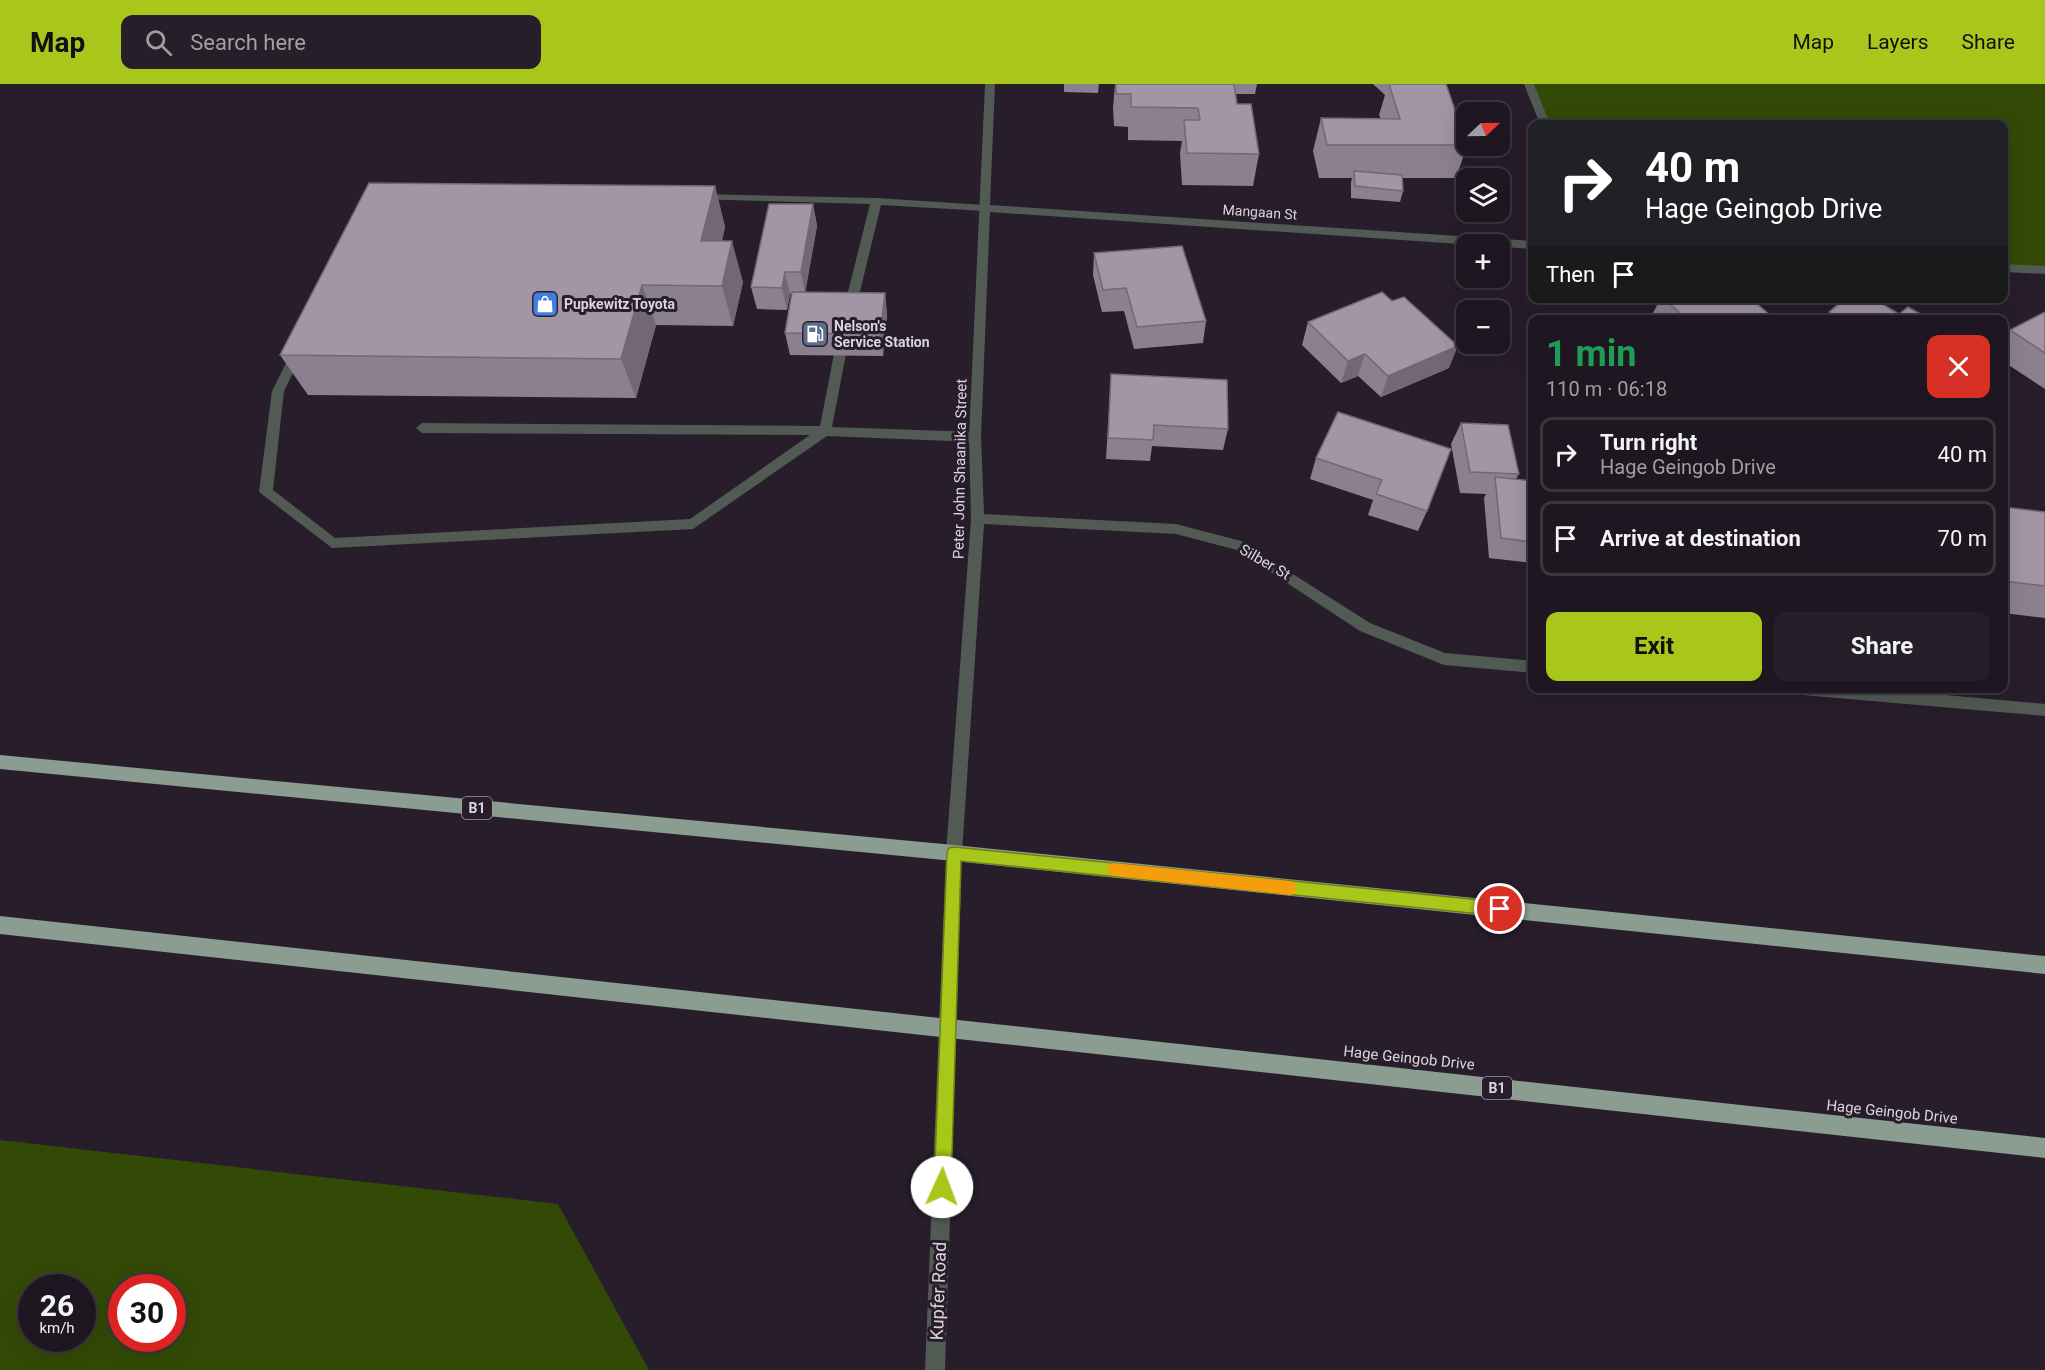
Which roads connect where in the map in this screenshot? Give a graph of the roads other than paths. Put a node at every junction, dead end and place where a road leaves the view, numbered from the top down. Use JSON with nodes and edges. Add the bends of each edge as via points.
{"nodes":[{"id":1,"x":990,"y":84,"type":"edge"},
{"id":2,"x":1529,"y":84,"type":"edge"},
{"id":3,"x":1543,"y":120,"type":"edge"},
{"id":4,"x":687,"y":197,"type":"edge"},
{"id":5,"x":876,"y":201,"type":"junction"},
{"id":6,"x":985,"y":208,"type":"junction"},
{"id":7,"x":1528,"y":245,"type":"edge"},
{"id":8,"x":2008,"y":268,"type":"edge"},
{"id":9,"x":2045,"y":270,"type":"edge"},
{"id":10,"x":849,"y":315,"type":"edge"},
{"id":11,"x":304,"y":340,"type":"edge"},
{"id":12,"x":840,"y":354,"type":"edge"},
{"id":13,"x":422,"y":428,"type":"dead end"},
{"id":14,"x":825,"y":431,"type":"junction"},
{"id":15,"x":975,"y":437,"type":"junction"},
{"id":16,"x":978,"y":519,"type":"junction"},
{"id":17,"x":1528,"y":667,"type":"edge"},
{"id":18,"x":1849,"y":693,"type":"edge"},
{"id":19,"x":2045,"y":710,"type":"edge"},
{"id":20,"x":0,"y":762,"type":"edge"},
{"id":21,"x":954,"y":853,"type":"junction"},
{"id":22,"x":0,"y":925,"type":"edge"},
{"id":23,"x":2045,"y":965,"type":"edge"},
{"id":24,"x":948,"y":1027,"type":"junction"},
{"id":25,"x":2045,"y":1148,"type":"edge"},
{"id":26,"x":935,"y":1370,"type":"edge"}],
"edges":[{"from":1,"to":6,"type":"street","name":"Peter John Shaanika Street"},
{"from":2,"to":3,"type":"street"},
{"from":4,"to":5,"type":"street","name":"Mangaan St"},
{"from":5,"to":6,"type":"street","name":"Mangaan St"},
{"from":5,"to":10,"type":"street"},
{"from":6,"to":7,"type":"street","name":"Mangaan St"},
{"from":6,"to":15,"type":"street","name":"Peter John Shaanika Street"},
{"from":8,"to":9,"type":"street"},
{"from":11,"to":14,"type":"street","via":[[278,391],[266,492],[332,543],[693,524]]},
{"from":12,"to":14,"type":"street"},
{"from":13,"to":14,"type":"street"},
{"from":14,"to":15,"type":"street"},
{"from":15,"to":16,"type":"street","name":"Peter John Shaanika Street"},
{"from":16,"to":17,"type":"street","name":"Silber St","via":[[1176,529],[1241,546],[1365,627],[1444,660]]},
{"from":16,"to":21,"type":"street","name":"Peter John Shaanika Street"},
{"from":18,"to":19,"type":"street"},
{"from":20,"to":21,"type":"highway","number":"B1"},
{"from":21,"to":23,"type":"highway","number":"B1"},
{"from":21,"to":24,"type":"street","name":"Kupfer Road"},
{"from":22,"to":24,"type":"highway","number":"B1"},
{"from":24,"to":25,"type":"highway","name":"Hage Geingob Drive","number":"B1"},
{"from":24,"to":26,"type":"street","name":"Kupfer Road"}]}
